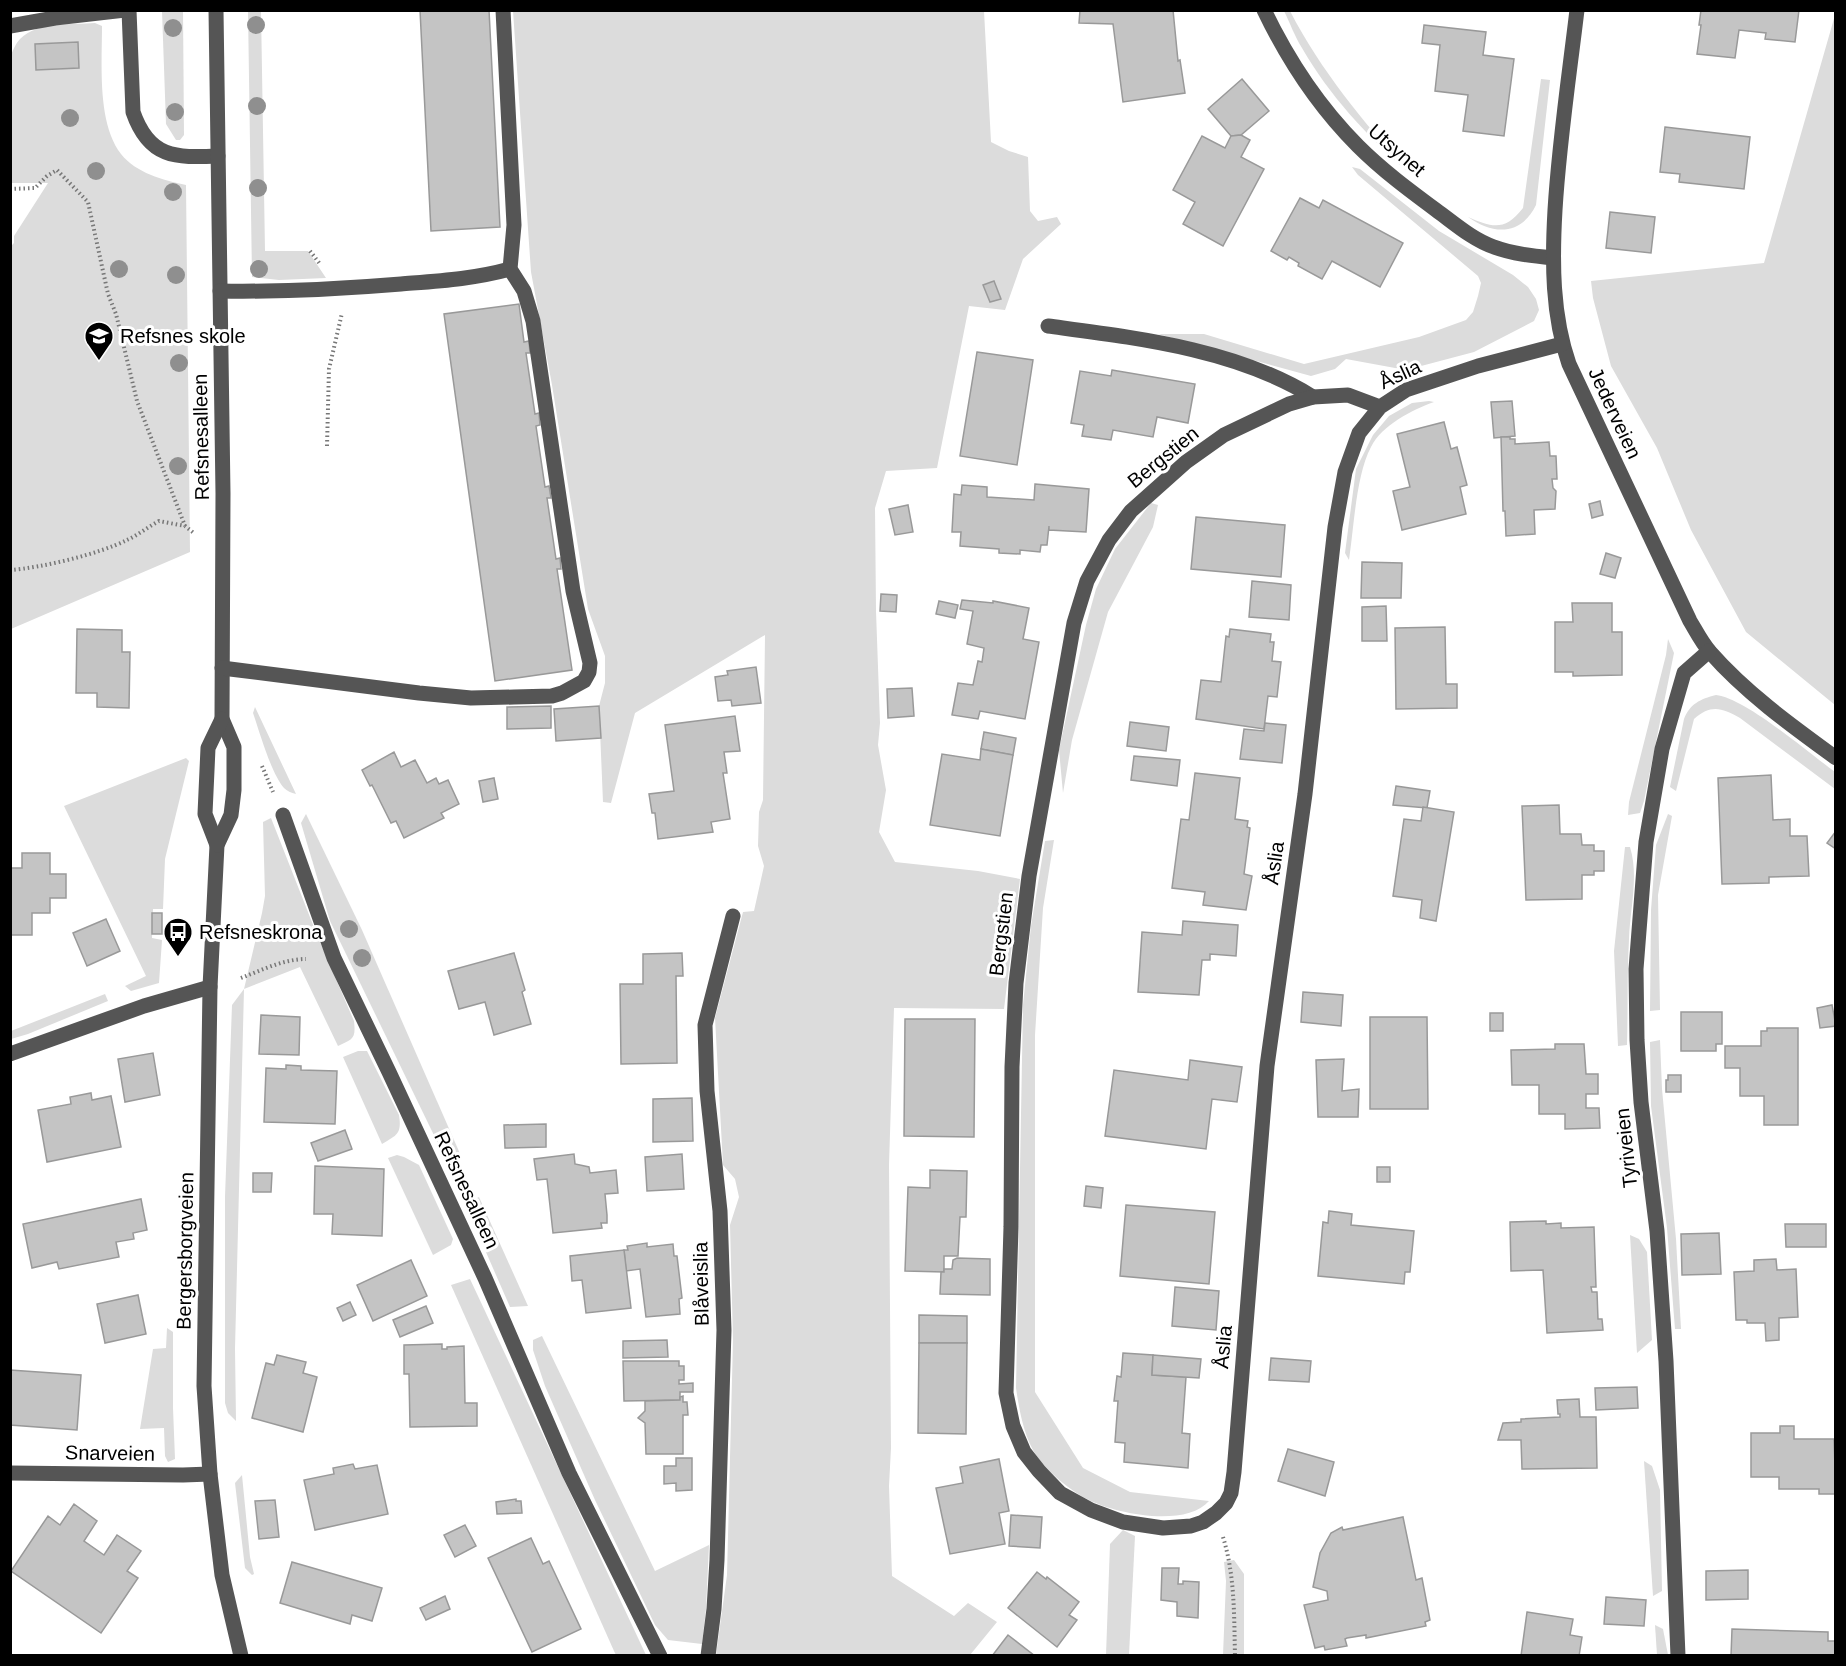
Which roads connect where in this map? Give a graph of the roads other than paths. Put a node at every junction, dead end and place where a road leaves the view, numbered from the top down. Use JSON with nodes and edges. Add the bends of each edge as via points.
{"nodes":[{"id":1,"x":127,"y":10,"type":"edge"},
{"id":2,"x":216,"y":10,"type":"edge"},
{"id":3,"x":503,"y":10,"type":"edge"},
{"id":4,"x":1264,"y":10,"type":"edge"},
{"id":5,"x":1577,"y":10,"type":"edge"},
{"id":6,"x":10,"y":26,"type":"edge"},
{"id":7,"x":218,"y":156,"type":"junction"},
{"id":8,"x":1553,"y":258,"type":"junction"},
{"id":9,"x":510,"y":269,"type":"junction"},
{"id":10,"x":220,"y":291,"type":"junction"},
{"id":11,"x":1048,"y":326,"type":"dead end"},
{"id":12,"x":1562,"y":344,"type":"junction"},
{"id":13,"x":1313,"y":397,"type":"junction"},
{"id":14,"x":1380,"y":407,"type":"junction"},
{"id":15,"x":1708,"y":651,"type":"junction"},
{"id":16,"x":222,"y":668,"type":"junction"},
{"id":17,"x":222,"y":719,"type":"junction"},
{"id":18,"x":1836,"y":758,"type":"edge"},
{"id":19,"x":283,"y":815,"type":"road end"},
{"id":20,"x":217,"y":845,"type":"junction"},
{"id":21,"x":733,"y":916,"type":"dead end"},
{"id":22,"x":210,"y":987,"type":"junction"},
{"id":23,"x":10,"y":1054,"type":"edge"},
{"id":24,"x":10,"y":1473,"type":"edge"},
{"id":25,"x":210,"y":1474,"type":"junction"},
{"id":26,"x":1213,"y":1516,"type":"joint"},
{"id":27,"x":241,"y":1656,"type":"edge"},
{"id":28,"x":660,"y":1656,"type":"edge"},
{"id":29,"x":708,"y":1656,"type":"edge"},
{"id":30,"x":1678,"y":1656,"type":"edge"}],
"edges":[{"from":1,"to":6,"type":"street"},
{"from":1,"to":7,"type":"street","via":[[133,112],[139,128],[161,151],[172,155]]},
{"from":2,"to":7,"type":"street","name":"Refsnesalleen"},
{"from":3,"to":9,"type":"street","via":[[514,225]]},
{"from":4,"to":8,"type":"street","name":"Utsynet","via":[[1274,32],[1326,109],[1358,146],[1400,183],[1492,247]]},
{"from":5,"to":8,"type":"street","name":"Jederveien","via":[[1557,179]]},
{"from":7,"to":10,"type":"street","name":"Refsnesalleen"},
{"from":8,"to":12,"type":"street","name":"Jederveien"},
{"from":9,"to":10,"type":"street","via":[[463,279],[343,289]]},
{"from":9,"to":16,"type":"street","via":[[524,291],[533,321],[573,591],[590,663],[584,681],[552,696],[471,698]]},
{"from":10,"to":16,"type":"street","name":"Refsnesalleen"},
{"from":11,"to":13,"type":"street","via":[[1172,345],[1261,370]]},
{"from":12,"to":14,"type":"street","name":"Åslia","via":[[1406,390]]},
{"from":12,"to":15,"type":"street","name":"Jederveien","via":[[1690,621]]},
{"from":13,"to":14,"type":"street","name":"Bergstien","via":[[1348,395]]},
{"from":13,"to":26,"type":"street","name":"Bergstien","via":[[1224,435],[1186,462],[1131,511],[1109,540],[1087,581],[1074,623],[1029,876],[1016,983],[1006,1392],[1013,1426],[1024,1452],[1039,1471],[1060,1493],[1091,1510],[1123,1522],[1163,1528],[1191,1526]]},
{"from":14,"to":26,"type":"street","name":"Åslia","via":[[1359,433],[1335,527],[1305,794],[1267,1066],[1234,1472],[1231,1493]]},
{"from":15,"to":18,"type":"street","name":"Jederveien","via":[[1787,723]]},
{"from":15,"to":30,"type":"street","name":"Tyriveien","via":[[1684,673],[1662,749],[1646,842],[1636,969],[1641,1102],[1657,1231],[1666,1361]]},
{"from":16,"to":17,"type":"street","name":"Refsnesalleen"},
{"from":17,"to":20,"type":"street","name":"Bergersborgveien","via":[[208,748],[205,814]]},
{"from":17,"to":20,"type":"street","name":"Bergersborgveien","via":[[234,747],[234,790],[231,815]]},
{"from":19,"to":28,"type":"street","name":"Refsnesalleen","via":[[334,958],[485,1278],[569,1473]]},
{"from":20,"to":22,"type":"street","name":"Bergersborgveien"},
{"from":21,"to":29,"type":"street","name":"Blåveislia","via":[[705,1025],[707,1090],[720,1211],[724,1330],[717,1560]]},
{"from":22,"to":23,"type":"street"},
{"from":22,"to":25,"type":"street","name":"Bergersborgveien","via":[[204,1386]]},
{"from":24,"to":25,"type":"street","name":"Snarveien"},
{"from":25,"to":27,"type":"street","name":"Bergersborgveien","via":[[222,1575]]}]}
